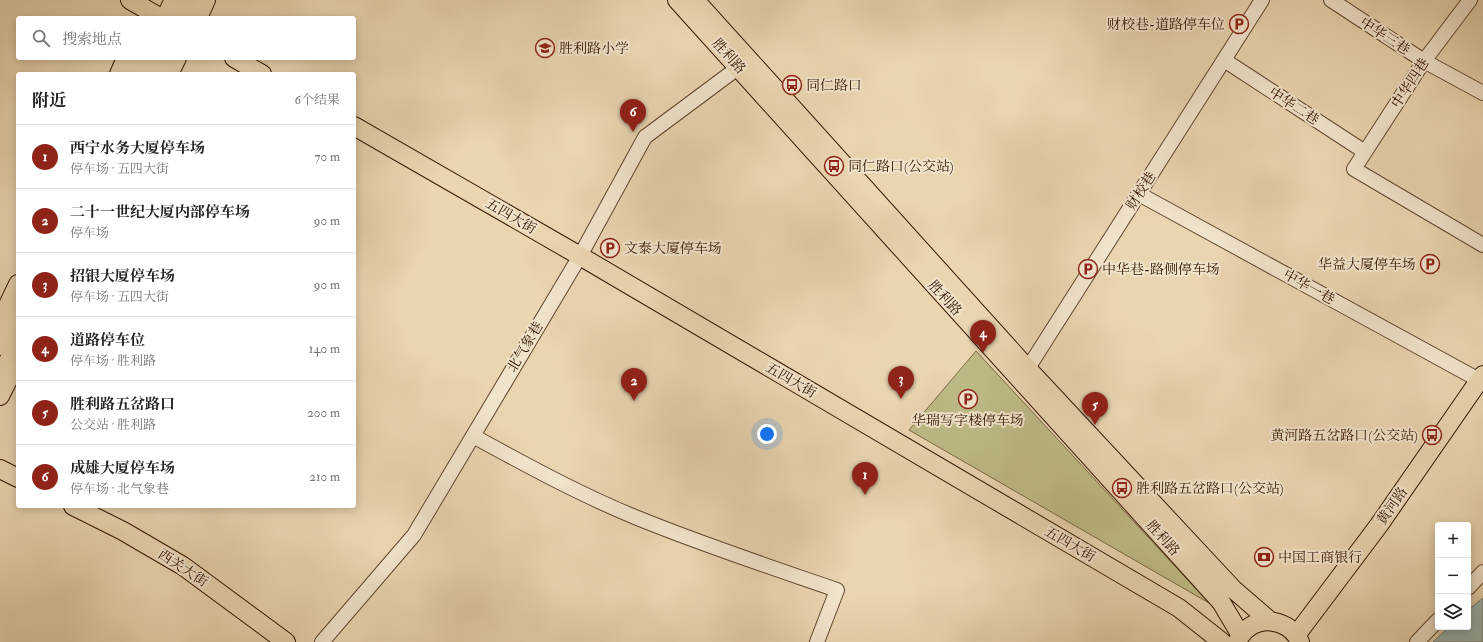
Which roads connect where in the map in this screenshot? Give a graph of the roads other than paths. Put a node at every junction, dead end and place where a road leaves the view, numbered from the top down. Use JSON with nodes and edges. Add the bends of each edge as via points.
{"nodes":[{"id":1,"x":130,"y":0,"type":"edge"},
{"id":2,"x":176,"y":0,"type":"edge"},
{"id":3,"x":193,"y":0,"type":"edge"},
{"id":4,"x":206,"y":0,"type":"edge"},
{"id":5,"x":677,"y":0,"type":"edge"},
{"id":6,"x":695,"y":0,"type":"edge"},
{"id":7,"x":1262,"y":0,"type":"edge"},
{"id":8,"x":1331,"y":0,"type":"edge"},
{"id":9,"x":1470,"y":0,"type":"edge"},
{"id":10,"x":156,"y":13,"type":"edge"},
{"id":11,"x":185,"y":16,"type":"edge"},
{"id":12,"x":199,"y":16,"type":"edge"},
{"id":13,"x":125,"y":60,"type":"edge"},
{"id":14,"x":145,"y":60,"type":"edge"},
{"id":15,"x":162,"y":60,"type":"edge"},
{"id":16,"x":176,"y":60,"type":"edge"},
{"id":17,"x":238,"y":60,"type":"edge"},
{"id":18,"x":1224,"y":60,"type":"junction"},
{"id":19,"x":1424,"y":61,"type":"junction"},
{"id":20,"x":739,"y":67,"type":"junction"},
{"id":21,"x":120,"y":72,"type":"edge"},
{"id":22,"x":139,"y":72,"type":"edge"},
{"id":23,"x":156,"y":72,"type":"edge"},
{"id":24,"x":170,"y":72,"type":"edge"},
{"id":25,"x":258,"y":72,"type":"edge"},
{"id":26,"x":1483,"y":93,"type":"edge"},
{"id":27,"x":356,"y":127,"type":"edge"},
{"id":28,"x":1365,"y":152,"type":"junction"},
{"id":29,"x":1139,"y":194,"type":"junction"},
{"id":30,"x":1483,"y":245,"type":"edge"},
{"id":31,"x":580,"y":256,"type":"junction"},
{"id":32,"x":16,"y":288,"type":"edge"},
{"id":33,"x":16,"y":314,"type":"edge"},
{"id":34,"x":0,"y":322,"type":"edge"},
{"id":35,"x":0,"y":345,"type":"edge"},
{"id":36,"x":16,"y":348,"type":"edge"},
{"id":37,"x":16,"y":365,"type":"edge"},
{"id":38,"x":1024,"y":375,"type":"junction"},
{"id":39,"x":1481,"y":377,"type":"edge"},
{"id":40,"x":0,"y":379,"type":"edge"},
{"id":41,"x":0,"y":396,"type":"edge"},
{"id":42,"x":473,"y":436,"type":"junction"},
{"id":43,"x":0,"y":469,"type":"edge"},
{"id":44,"x":16,"y":477,"type":"edge"},
{"id":45,"x":77,"y":508,"type":"edge"},
{"id":46,"x":1483,"y":572,"type":"edge"},
{"id":47,"x":1471,"y":585,"type":"edge"},
{"id":48,"x":1270,"y":621,"type":"junction"},
{"id":49,"x":1435,"y":623,"type":"edge"},
{"id":50,"x":1239,"y":638,"type":"edge"},
{"id":51,"x":1299,"y":638,"type":"edge"},
{"id":52,"x":286,"y":642,"type":"edge"},
{"id":53,"x":322,"y":642,"type":"edge"},
{"id":54,"x":817,"y":642,"type":"edge"},
{"id":55,"x":1222,"y":642,"type":"edge"},
{"id":56,"x":1417,"y":642,"type":"edge"}],
"edges":[{"from":1,"to":10,"type":"main road"},
{"from":2,"to":10,"type":"highway"},
{"from":3,"to":11,"type":"highway"},
{"from":4,"to":12,"type":"main road"},
{"from":5,"to":20,"type":"main road","name":"胜利路"},
{"from":6,"to":38,"type":"main road","name":"胜利路"},
{"from":7,"to":18,"type":"street","name":"财校巷"},
{"from":8,"to":19,"type":"street","name":"中华三巷"},
{"from":9,"to":19,"type":"street","name":"中华四巷"},
{"from":13,"to":21,"type":"main road"},
{"from":14,"to":22,"type":"highway"},
{"from":15,"to":23,"type":"highway"},
{"from":16,"to":24,"type":"main road"},
{"from":17,"to":25,"type":"main road"},
{"from":18,"to":28,"type":"street","name":"中华二巷"},
{"from":18,"to":29,"type":"street","name":"财校巷"},
{"from":19,"to":26,"type":"street","name":"中华三巷"},
{"from":19,"to":28,"type":"street","name":"中华四巷"},
{"from":20,"to":31,"type":"street","name":"北气象巷","via":[[645,137]]},
{"from":20,"to":38,"type":"main road","name":"胜利路"},
{"from":27,"to":31,"type":"main road","name":"五四大街"},
{"from":28,"to":30,"type":"street","name":"中华四巷","via":[[1354,169]]},
{"from":29,"to":38,"type":"street","name":"财校巷"},
{"from":29,"to":39,"type":"street","name":"中华一巷"},
{"from":31,"to":42,"type":"street","name":"北气象巷"},
{"from":31,"to":55,"type":"main road","name":"五四大街","via":[[1179,608]]},
{"from":32,"to":34,"type":"main road"},
{"from":33,"to":35,"type":"highway"},
{"from":36,"to":40,"type":"highway"},
{"from":37,"to":41,"type":"main road"},
{"from":38,"to":48,"type":"main road","name":"胜利路","via":[[1233,589]]},
{"from":38,"to":50,"type":"main road","name":"胜利路","via":[[1221,602]]},
{"from":39,"to":51,"type":"main road","name":"黄河路"},
{"from":42,"to":53,"type":"street","name":"北气象巷","via":[[414,536]]},
{"from":42,"to":54,"type":"street","via":[[528,466],[634,517],[837,590]]},
{"from":43,"to":44,"type":"main road"},
{"from":45,"to":52,"type":"main road","name":"西关大街","via":[[183,566]]},
{"from":46,"to":47,"type":"street"},
{"from":48,"to":50,"type":"main road","via":[[1252,624]]},
{"from":48,"to":51,"type":"main road","via":[[1282,623]]},
{"from":49,"to":56,"type":"street"}]}
